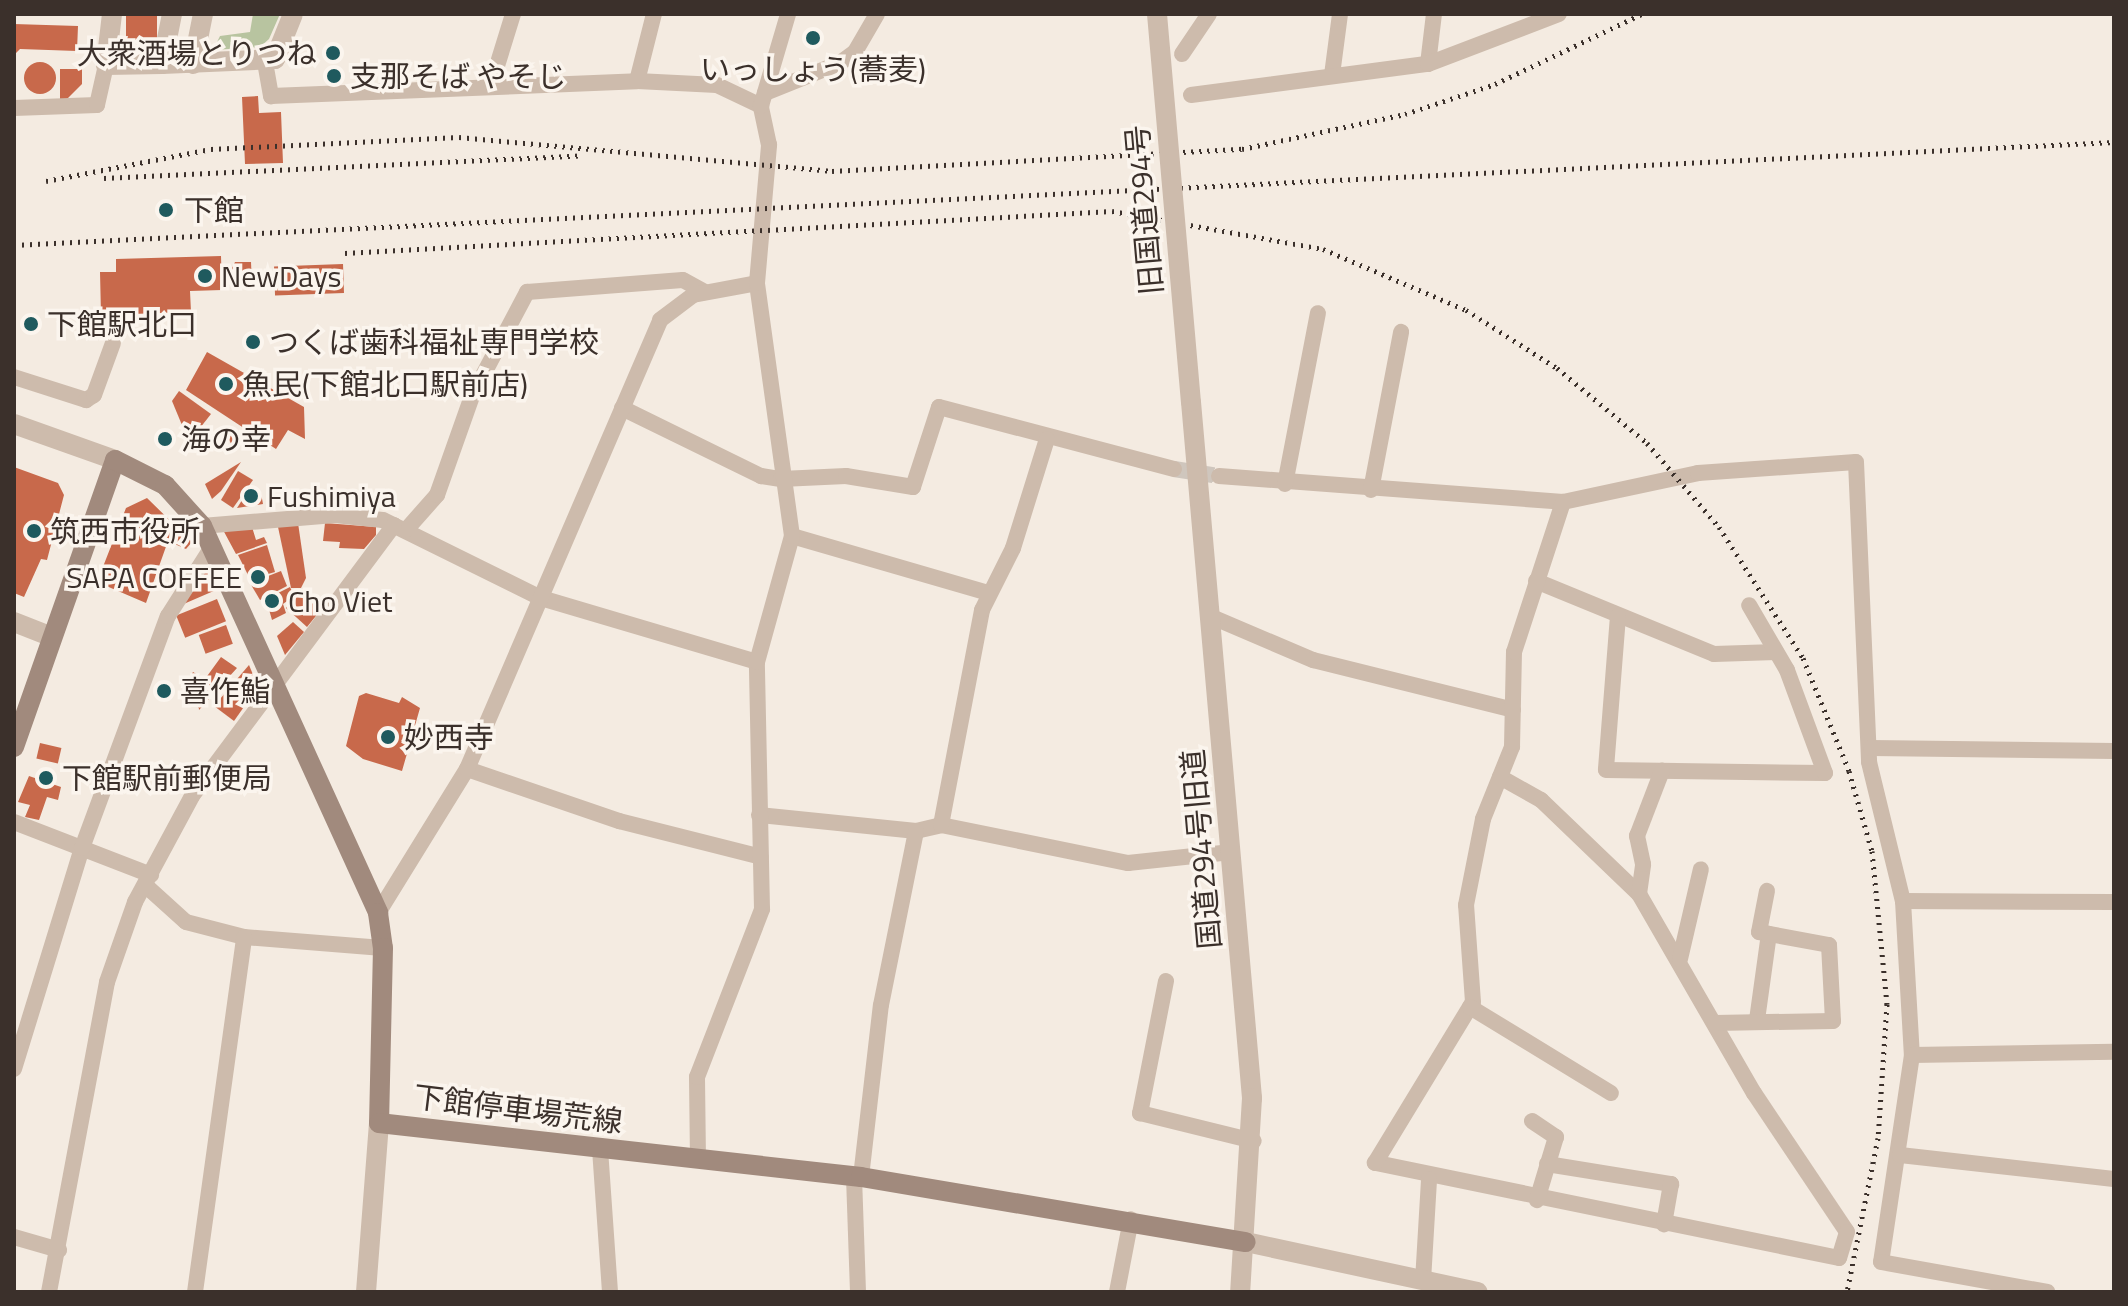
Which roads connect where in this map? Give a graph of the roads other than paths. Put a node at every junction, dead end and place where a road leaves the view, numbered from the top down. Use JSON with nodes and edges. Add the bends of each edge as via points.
{"nodes":[{"id":1,"x":112,"y":14,"type":"edge"},
{"id":2,"x":172,"y":14,"type":"edge"},
{"id":3,"x":203,"y":14,"type":"edge"},
{"id":4,"x":293,"y":14,"type":"edge"},
{"id":5,"x":513,"y":14,"type":"edge"},
{"id":6,"x":654,"y":14,"type":"edge"},
{"id":7,"x":788,"y":14,"type":"edge"},
{"id":8,"x":877,"y":14,"type":"edge"},
{"id":9,"x":1157,"y":14,"type":"edge"},
{"id":10,"x":1209,"y":14,"type":"edge"},
{"id":11,"x":1340,"y":14,"type":"edge"},
{"id":12,"x":1434,"y":14,"type":"edge"},
{"id":13,"x":1559,"y":14,"type":"edge"},
{"id":14,"x":1182,"y":54,"type":"dead end"},
{"id":15,"x":265,"y":62,"type":"junction"},
{"id":16,"x":162,"y":64,"type":"junction"},
{"id":17,"x":193,"y":64,"type":"junction"},
{"id":18,"x":1428,"y":64,"type":"junction"},
{"id":19,"x":106,"y":65,"type":"junction"},
{"id":20,"x":1332,"y":75,"type":"junction"},
{"id":21,"x":637,"y":81,"type":"junction"},
{"id":22,"x":492,"y":82,"type":"junction"},
{"id":23,"x":1191,"y":95,"type":"dead end"},
{"id":24,"x":763,"y":100,"type":"junction"},
{"id":25,"x":14,"y":108,"type":"edge"},
{"id":26,"x":757,"y":283,"type":"junction"},
{"id":27,"x":705,"y":292,"type":"junction"},
{"id":28,"x":1318,"y":313,"type":"dead end"},
{"id":29,"x":1401,"y":332,"type":"dead end"},
{"id":30,"x":113,"y":343,"type":"dead end"},
{"id":31,"x":14,"y":377,"type":"edge"},
{"id":32,"x":1191,"y":402,"type":"joint"},
{"id":33,"x":622,"y":408,"type":"junction"},
{"id":34,"x":14,"y":424,"type":"edge"},
{"id":35,"x":1047,"y":439,"type":"junction"},
{"id":36,"x":115,"y":460,"type":"junction"},
{"id":37,"x":1174,"y":469,"type":"tunnel mouth"},
{"id":38,"x":1219,"y":476,"type":"tunnel mouth"},
{"id":39,"x":781,"y":479,"type":"junction"},
{"id":40,"x":1285,"y":484,"type":"junction"},
{"id":41,"x":1371,"y":490,"type":"junction"},
{"id":42,"x":1563,"y":502,"type":"junction"},
{"id":43,"x":202,"y":526,"type":"junction"},
{"id":44,"x":400,"y":527,"type":"junction"},
{"id":45,"x":792,"y":536,"type":"junction"},
{"id":46,"x":212,"y":547,"type":"junction"},
{"id":47,"x":1536,"y":581,"type":"junction"},
{"id":48,"x":988,"y":593,"type":"junction"},
{"id":49,"x":541,"y":598,"type":"junction"},
{"id":50,"x":1749,"y":605,"type":"dead end"},
{"id":51,"x":1618,"y":616,"type":"junction"},
{"id":52,"x":1212,"y":617,"type":"junction"},
{"id":53,"x":14,"y":622,"type":"edge"},
{"id":54,"x":52,"y":637,"type":"junction"},
{"id":55,"x":1776,"y":652,"type":"junction"},
{"id":56,"x":757,"y":662,"type":"junction"},
{"id":57,"x":277,"y":683,"type":"junction"},
{"id":58,"x":1513,"y":710,"type":"junction"},
{"id":59,"x":14,"y":747,"type":"edge"},
{"id":60,"x":1871,"y":748,"type":"junction"},
{"id":61,"x":2114,"y":751,"type":"edge"},
{"id":62,"x":467,"y":769,"type":"junction"},
{"id":63,"x":1662,"y":771,"type":"junction"},
{"id":64,"x":1500,"y":777,"type":"junction"},
{"id":65,"x":759,"y":815,"type":"junction"},
{"id":66,"x":14,"y":822,"type":"edge"},
{"id":67,"x":941,"y":825,"type":"junction"},
{"id":68,"x":916,"y":831,"type":"junction"},
{"id":69,"x":82,"y":848,"type":"junction"},
{"id":70,"x":1231,"y":852,"type":"junction"},
{"id":71,"x":761,"y":857,"type":"junction"},
{"id":72,"x":1701,"y":869,"type":"dead end"},
{"id":73,"x":148,"y":880,"type":"junction"},
{"id":74,"x":1767,"y":891,"type":"dead end"},
{"id":75,"x":1639,"y":894,"type":"junction"},
{"id":76,"x":1903,"y":901,"type":"junction"},
{"id":77,"x":2114,"y":902,"type":"edge"},
{"id":78,"x":378,"y":913,"type":"junction"},
{"id":79,"x":1769,"y":934,"type":"junction"},
{"id":80,"x":244,"y":937,"type":"junction"},
{"id":81,"x":383,"y":948,"type":"junction"},
{"id":82,"x":1680,"y":959,"type":"junction"},
{"id":83,"x":1166,"y":981,"type":"dead end"},
{"id":84,"x":1470,"y":1007,"type":"junction"},
{"id":85,"x":1757,"y":1020,"type":"junction"},
{"id":86,"x":1715,"y":1023,"type":"junction"},
{"id":87,"x":2114,"y":1052,"type":"edge"},
{"id":88,"x":1912,"y":1055,"type":"junction"},
{"id":89,"x":14,"y":1069,"type":"edge"},
{"id":90,"x":1611,"y":1093,"type":"dead end"},
{"id":91,"x":1532,"y":1121,"type":"dead end"},
{"id":92,"x":379,"y":1123,"type":"junction"},
{"id":93,"x":1254,"y":1141,"type":"junction"},
{"id":94,"x":600,"y":1149,"type":"junction"},
{"id":95,"x":1900,"y":1155,"type":"junction"},
{"id":96,"x":698,"y":1160,"type":"junction"},
{"id":97,"x":1547,"y":1164,"type":"junction"},
{"id":98,"x":858,"y":1177,"type":"junction"},
{"id":99,"x":1429,"y":1179,"type":"junction"},
{"id":100,"x":2114,"y":1179,"type":"edge"},
{"id":101,"x":1537,"y":1200,"type":"junction"},
{"id":102,"x":1131,"y":1219,"type":"junction"},
{"id":103,"x":1664,"y":1224,"type":"junction"},
{"id":104,"x":14,"y":1237,"type":"edge"},
{"id":105,"x":1246,"y":1242,"type":"junction"},
{"id":106,"x":59,"y":1250,"type":"junction"},
{"id":107,"x":1418,"y":1284,"type":"edge"},
{"id":108,"x":49,"y":1292,"type":"edge"},
{"id":109,"x":195,"y":1292,"type":"edge"},
{"id":110,"x":366,"y":1292,"type":"edge"},
{"id":111,"x":610,"y":1292,"type":"edge"},
{"id":112,"x":858,"y":1292,"type":"edge"},
{"id":113,"x":1117,"y":1292,"type":"edge"},
{"id":114,"x":1240,"y":1292,"type":"edge"},
{"id":115,"x":1478,"y":1292,"type":"edge"},
{"id":116,"x":2047,"y":1292,"type":"edge"}],
"edges":[{"from":1,"to":19,"type":"street"},
{"from":2,"to":16,"type":"street"},
{"from":3,"to":17,"type":"street"},
{"from":4,"to":15,"type":"street","via":[[282,52]]},
{"from":5,"to":22,"type":"street"},
{"from":6,"to":21,"type":"street"},
{"from":7,"to":24,"type":"street"},
{"from":8,"to":24,"type":"street","via":[[855,52]]},
{"from":9,"to":32,"type":"street","name":"旧国道294号","bridge":true},
{"from":10,"to":14,"type":"street"},
{"from":11,"to":20,"type":"street"},
{"from":12,"to":18,"type":"street"},
{"from":13,"to":18,"type":"street"},
{"from":15,"to":17,"type":"street"},
{"from":15,"to":22,"type":"street","via":[[271,96]]},
{"from":16,"to":17,"type":"street"},
{"from":16,"to":19,"type":"street"},
{"from":18,"to":20,"type":"street"},
{"from":19,"to":25,"type":"street","via":[[97,105]]},
{"from":20,"to":23,"type":"street"},
{"from":21,"to":22,"type":"street"},
{"from":21,"to":24,"type":"street","via":[[717,85]]},
{"from":24,"to":26,"type":"street","via":[[769,145]]},
{"from":26,"to":27,"type":"street"},
{"from":26,"to":39,"type":"street"},
{"from":27,"to":33,"type":"street","via":[[677,304],[660,320]]},
{"from":27,"to":44,"type":"street","via":[[683,280],[527,292],[472,396],[437,495]]},
{"from":28,"to":40,"type":"street"},
{"from":29,"to":41,"type":"street"},
{"from":30,"to":31,"type":"street","via":[[94,395],[86,400]]},
{"from":32,"to":52,"type":"street","name":"国道294号旧道"},
{"from":33,"to":39,"type":"street","via":[[761,476]]},
{"from":33,"to":49,"type":"street"},
{"from":34,"to":36,"type":"street"},
{"from":35,"to":37,"type":"street"},
{"from":35,"to":39,"type":"street","via":[[939,407],[913,487],[846,476]]},
{"from":35,"to":48,"type":"street","via":[[1013,548]]},
{"from":36,"to":43,"type":"main road","name":"下館停車場荒線","via":[[165,485]]},
{"from":36,"to":54,"type":"main road"},
{"from":38,"to":40,"type":"street"},
{"from":39,"to":45,"type":"street"},
{"from":40,"to":41,"type":"street"},
{"from":41,"to":42,"type":"street"},
{"from":42,"to":47,"type":"street"},
{"from":42,"to":60,"type":"street","via":[[1698,473],[1856,462]]},
{"from":43,"to":44,"type":"street","via":[[335,515]]},
{"from":43,"to":46,"type":"main road","name":"下館停車場荒線"},
{"from":44,"to":49,"type":"street","via":[[478,572]]},
{"from":44,"to":57,"type":"street"},
{"from":45,"to":48,"type":"street"},
{"from":45,"to":56,"type":"street"},
{"from":46,"to":57,"type":"main road","name":"下館停車場荒線"},
{"from":46,"to":69,"type":"street","via":[[168,616]]},
{"from":47,"to":51,"type":"street"},
{"from":47,"to":58,"type":"street","via":[[1514,652]]},
{"from":48,"to":67,"type":"street"},
{"from":49,"to":56,"type":"street"},
{"from":49,"to":62,"type":"street"},
{"from":50,"to":55,"type":"street"},
{"from":51,"to":55,"type":"street","via":[[1714,654]]},
{"from":51,"to":63,"type":"street","via":[[1606,770]]},
{"from":52,"to":58,"type":"street","via":[[1313,660]]},
{"from":52,"to":70,"type":"street","name":"国道294号旧道"},
{"from":53,"to":54,"type":"street"},
{"from":54,"to":59,"type":"main road"},
{"from":55,"to":63,"type":"street","via":[[1825,773]]},
{"from":56,"to":65,"type":"street"},
{"from":57,"to":73,"type":"street","via":[[192,796]]},
{"from":57,"to":78,"type":"main road","name":"下館停車場荒線"},
{"from":58,"to":64,"type":"street","via":[[1512,747]]},
{"from":60,"to":61,"type":"street"},
{"from":60,"to":76,"type":"street","via":[[1869,762]]},
{"from":62,"to":71,"type":"street","via":[[619,821]]},
{"from":62,"to":78,"type":"street"},
{"from":63,"to":75,"type":"street","via":[[1637,836],[1643,864]]},
{"from":64,"to":75,"type":"street","via":[[1541,800]]},
{"from":64,"to":84,"type":"street","via":[[1483,819],[1466,905]]},
{"from":65,"to":68,"type":"street"},
{"from":65,"to":71,"type":"street"},
{"from":66,"to":69,"type":"street"},
{"from":67,"to":68,"type":"street"},
{"from":67,"to":70,"type":"street","via":[[1128,863]]},
{"from":68,"to":98,"type":"street","via":[[881,1005]]},
{"from":69,"to":73,"type":"street"},
{"from":69,"to":89,"type":"street"},
{"from":70,"to":93,"type":"street","name":"国道294号旧道"},
{"from":71,"to":96,"type":"street","via":[[762,909],[756,934],[697,1077]]},
{"from":72,"to":82,"type":"street"},
{"from":73,"to":80,"type":"street","via":[[186,922]]},
{"from":73,"to":106,"type":"street","via":[[107,982]]},
{"from":74,"to":79,"type":"street","via":[[1759,932]]},
{"from":75,"to":82,"type":"street"},
{"from":76,"to":77,"type":"street"},
{"from":76,"to":88,"type":"street"},
{"from":78,"to":81,"type":"main road","name":"下館停車場荒線"},
{"from":79,"to":85,"type":"street"},
{"from":79,"to":85,"type":"street","via":[[1829,945],[1833,1021]]},
{"from":80,"to":81,"type":"street"},
{"from":80,"to":109,"type":"street"},
{"from":81,"to":92,"type":"main road","name":"下館停車場荒線"},
{"from":82,"to":86,"type":"street"},
{"from":83,"to":93,"type":"street","via":[[1140,1113]]},
{"from":84,"to":90,"type":"street"},
{"from":84,"to":99,"type":"street","via":[[1375,1163]]},
{"from":85,"to":86,"type":"street"},
{"from":86,"to":103,"type":"street","via":[[1847,1232],[1839,1258]]},
{"from":87,"to":88,"type":"street"},
{"from":88,"to":95,"type":"street"},
{"from":91,"to":97,"type":"street","via":[[1556,1137]]},
{"from":92,"to":94,"type":"main road","name":"下館停車場荒線"},
{"from":92,"to":110,"type":"street"},
{"from":93,"to":105,"type":"street","name":"国道294号旧道"},
{"from":94,"to":96,"type":"main road","name":"下館停車場荒線"},
{"from":94,"to":111,"type":"street"},
{"from":95,"to":100,"type":"street"},
{"from":95,"to":116,"type":"street","via":[[1881,1262]]},
{"from":96,"to":98,"type":"main road","name":"下館停車場荒線"},
{"from":97,"to":101,"type":"street"},
{"from":97,"to":103,"type":"street","via":[[1671,1184]]},
{"from":98,"to":102,"type":"main road","name":"下館停車場荒線"},
{"from":98,"to":112,"type":"street"},
{"from":99,"to":101,"type":"street"},
{"from":99,"to":107,"type":"street"},
{"from":101,"to":103,"type":"street"},
{"from":102,"to":105,"type":"main road","name":"下館停車場荒線"},
{"from":102,"to":113,"type":"street"},
{"from":104,"to":106,"type":"street"},
{"from":105,"to":107,"type":"street"},
{"from":105,"to":114,"type":"street","name":"国道294号旧道"},
{"from":106,"to":108,"type":"street"},
{"from":107,"to":115,"type":"street"}]}
